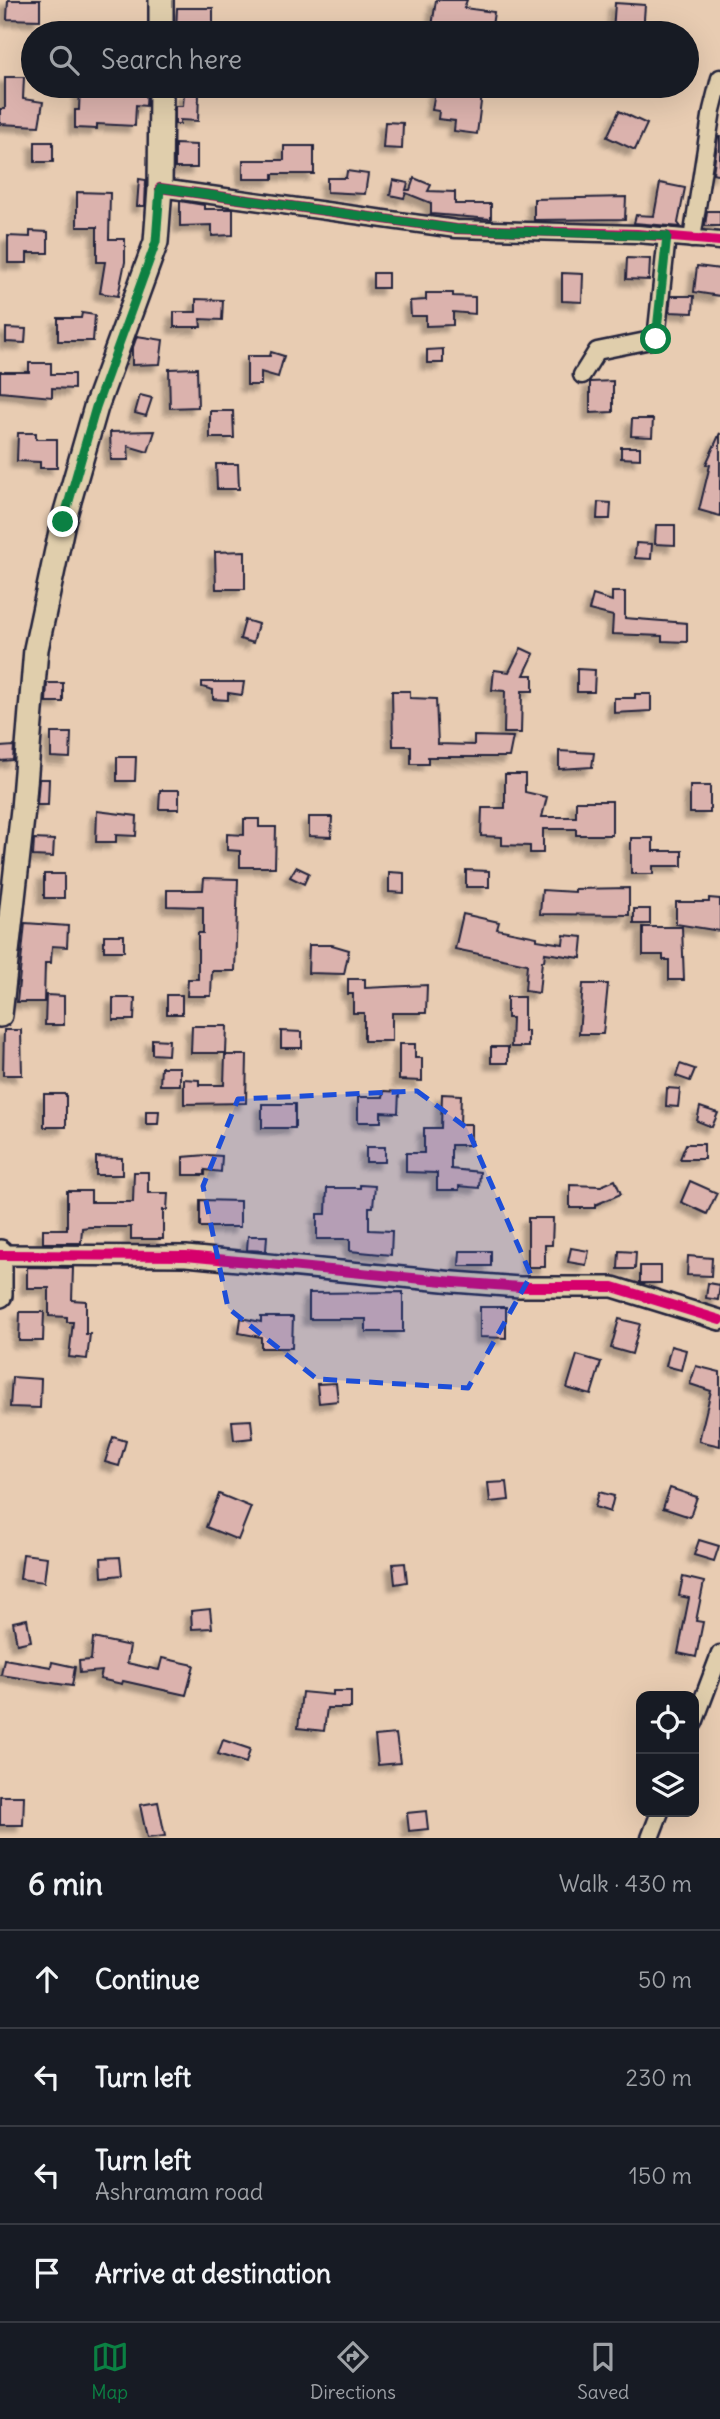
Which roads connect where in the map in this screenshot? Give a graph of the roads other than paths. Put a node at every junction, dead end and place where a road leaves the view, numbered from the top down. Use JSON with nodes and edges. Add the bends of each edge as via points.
{"nodes":[{"id":1,"x":161,"y":0,"type":"edge"},
{"id":2,"x":161,"y":21,"type":"edge"},
{"id":3,"x":720,"y":78,"type":"edge"},
{"id":4,"x":161,"y":98,"type":"edge"},
{"id":5,"x":160,"y":188,"type":"junction"},
{"id":6,"x":667,"y":236,"type":"junction"},
{"id":7,"x":692,"y":239,"type":"junction"},
{"id":8,"x":720,"y":241,"type":"edge"},
{"id":9,"x":582,"y":375,"type":"dead end"},
{"id":10,"x":0,"y":1015,"type":"edge"},
{"id":11,"x":0,"y":1254,"type":"edge"},
{"id":12,"x":0,"y":1295,"type":"edge"},
{"id":13,"x":718,"y":1318,"type":"edge"},
{"id":14,"x":720,"y":1654,"type":"edge"},
{"id":15,"x":699,"y":1710,"type":"edge"},
{"id":16,"x":658,"y":1817,"type":"edge"},
{"id":17,"x":650,"y":1838,"type":"edge"}],
"edges":[{"from":1,"to":2,"type":"main road"},
{"from":3,"to":7,"type":"street"},
{"from":4,"to":5,"type":"main road"},
{"from":5,"to":6,"type":"street","via":[[456,229]]},
{"from":5,"to":10,"type":"main road","via":[[156,242],[96,407],[36,649]]},
{"from":6,"to":7,"type":"street"},
{"from":6,"to":9,"type":"street","via":[[656,339],[597,351]]},
{"from":7,"to":8,"type":"street"},
{"from":11,"to":12,"type":"main road"},
{"from":11,"to":13,"type":"street","via":[[186,1256],[454,1282],[612,1287]]},
{"from":14,"to":15,"type":"street"},
{"from":16,"to":17,"type":"street"}]}
